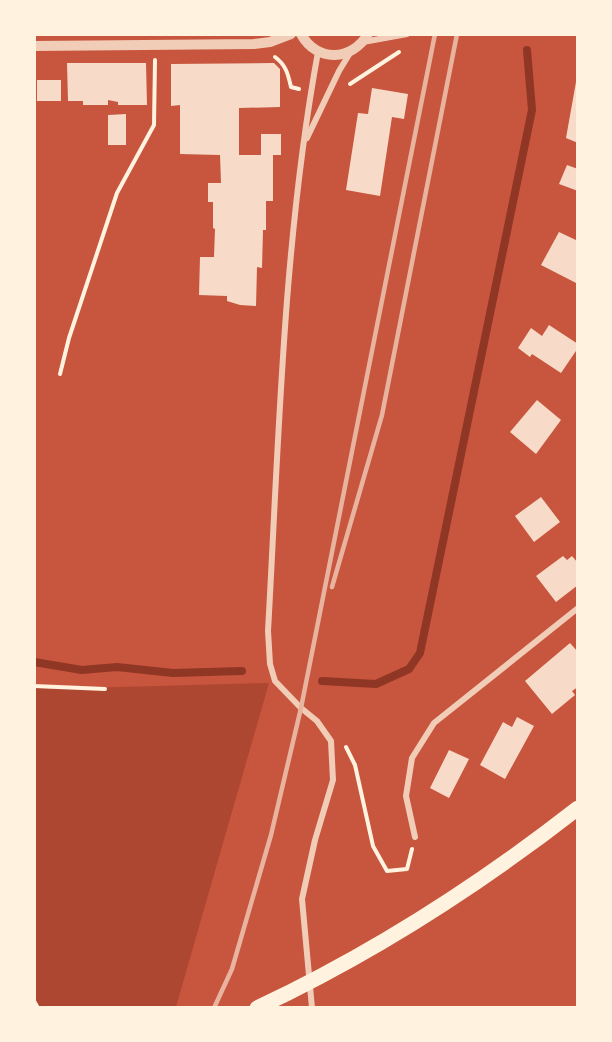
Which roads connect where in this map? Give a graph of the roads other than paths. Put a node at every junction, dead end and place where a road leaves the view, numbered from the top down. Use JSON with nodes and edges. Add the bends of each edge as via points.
{"nodes":[{"id":1,"x":291,"y":34,"type":"edge"},
{"id":2,"x":301,"y":34,"type":"edge"},
{"id":3,"x":407,"y":34,"type":"edge"},
{"id":4,"x":366,"y":38,"type":"edge"},
{"id":5,"x":34,"y":46,"type":"edge"},
{"id":6,"x":318,"y":52,"type":"junction"},
{"id":7,"x":350,"y":53,"type":"junction"},
{"id":8,"x":304,"y":144,"type":"junction"},
{"id":9,"x":578,"y":608,"type":"edge"},
{"id":10,"x":578,"y":808,"type":"edge"},
{"id":11,"x":414,"y":837,"type":"road end"},
{"id":12,"x":257,"y":1008,"type":"edge"},
{"id":13,"x":312,"y":1008,"type":"edge"}],
"edges":[{"from":1,"to":5,"type":"street","via":[[254,44]]},
{"from":2,"to":6,"type":"street"},
{"from":3,"to":4,"type":"street"},
{"from":4,"to":7,"type":"street"},
{"from":6,"to":7,"type":"street","via":[[329,56]]},
{"from":6,"to":8,"type":"street"},
{"from":7,"to":8,"type":"street"},
{"from":8,"to":13,"type":"street","via":[[290,264],[268,631],[275,681],[317,721],[331,741],[333,780],[302,899]]},
{"from":9,"to":11,"type":"street","via":[[434,723],[412,758],[406,796]]},
{"from":10,"to":12,"type":"main road","via":[[431,914],[337,969]]}]}
